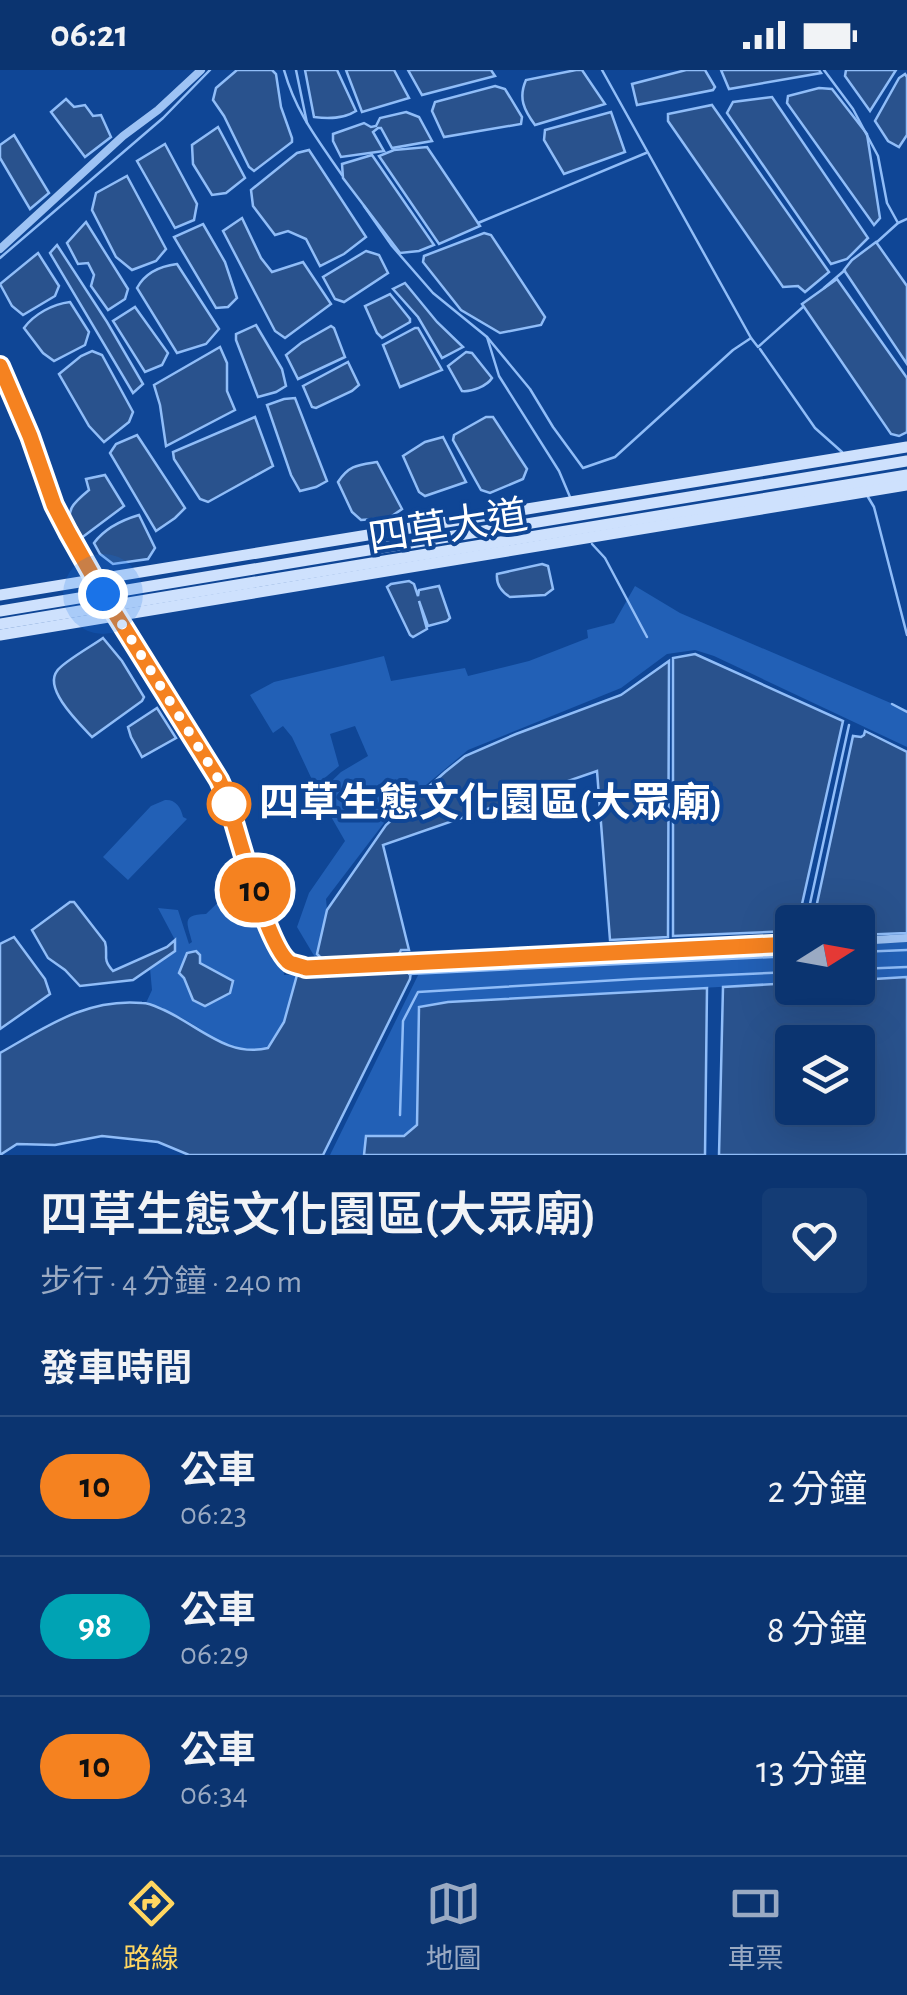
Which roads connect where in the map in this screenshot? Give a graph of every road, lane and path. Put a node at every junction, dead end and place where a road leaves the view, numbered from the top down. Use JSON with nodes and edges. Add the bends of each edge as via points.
{"nodes":[{"id":1,"x":201,"y":70,"type":"edge"},
{"id":2,"x":0,"y":249,"type":"edge"},
{"id":3,"x":0,"y":366,"type":"edge"},
{"id":4,"x":907,"y":447,"type":"edge"},
{"id":5,"x":907,"y":462,"type":"edge"},
{"id":6,"x":907,"y":475,"type":"edge"},
{"id":7,"x":907,"y":485,"type":"edge"},
{"id":8,"x":94,"y":578,"type":"junction"},
{"id":9,"x":0,"y":594,"type":"edge"},
{"id":10,"x":103,"y":594,"type":"junction"},
{"id":11,"x":113,"y":611,"type":"junction"},
{"id":12,"x":0,"y":612,"type":"edge"},
{"id":13,"x":0,"y":624,"type":"edge"},
{"id":14,"x":0,"y":635,"type":"edge"},
{"id":15,"x":907,"y":938,"type":"edge"},
{"id":16,"x":875,"y":939,"type":"edge"},
{"id":17,"x":775,"y":945,"type":"edge"}],
"edges":[{"from":1,"to":2,"type":"street"},
{"from":3,"to":8,"type":"street","via":[[54,505]]},
{"from":4,"to":8,"type":"street","name":"四草大道"},
{"from":5,"to":10,"type":"street","name":"四草大道"},
{"from":6,"to":11,"type":"street","name":"四草大道"},
{"from":7,"to":11,"type":"street","name":"四草大道"},
{"from":8,"to":9,"type":"street","name":"四草大道"},
{"from":8,"to":10,"type":"street"},
{"from":10,"to":11,"type":"street"},
{"from":10,"to":12,"type":"street","name":"四草大道"},
{"from":11,"to":13,"type":"street","name":"四草大道"},
{"from":11,"to":14,"type":"street","name":"四草大道"},
{"from":11,"to":17,"type":"street","via":[[219,780],[265,918],[290,963],[306,968]]},
{"from":15,"to":16,"type":"street"}]}
